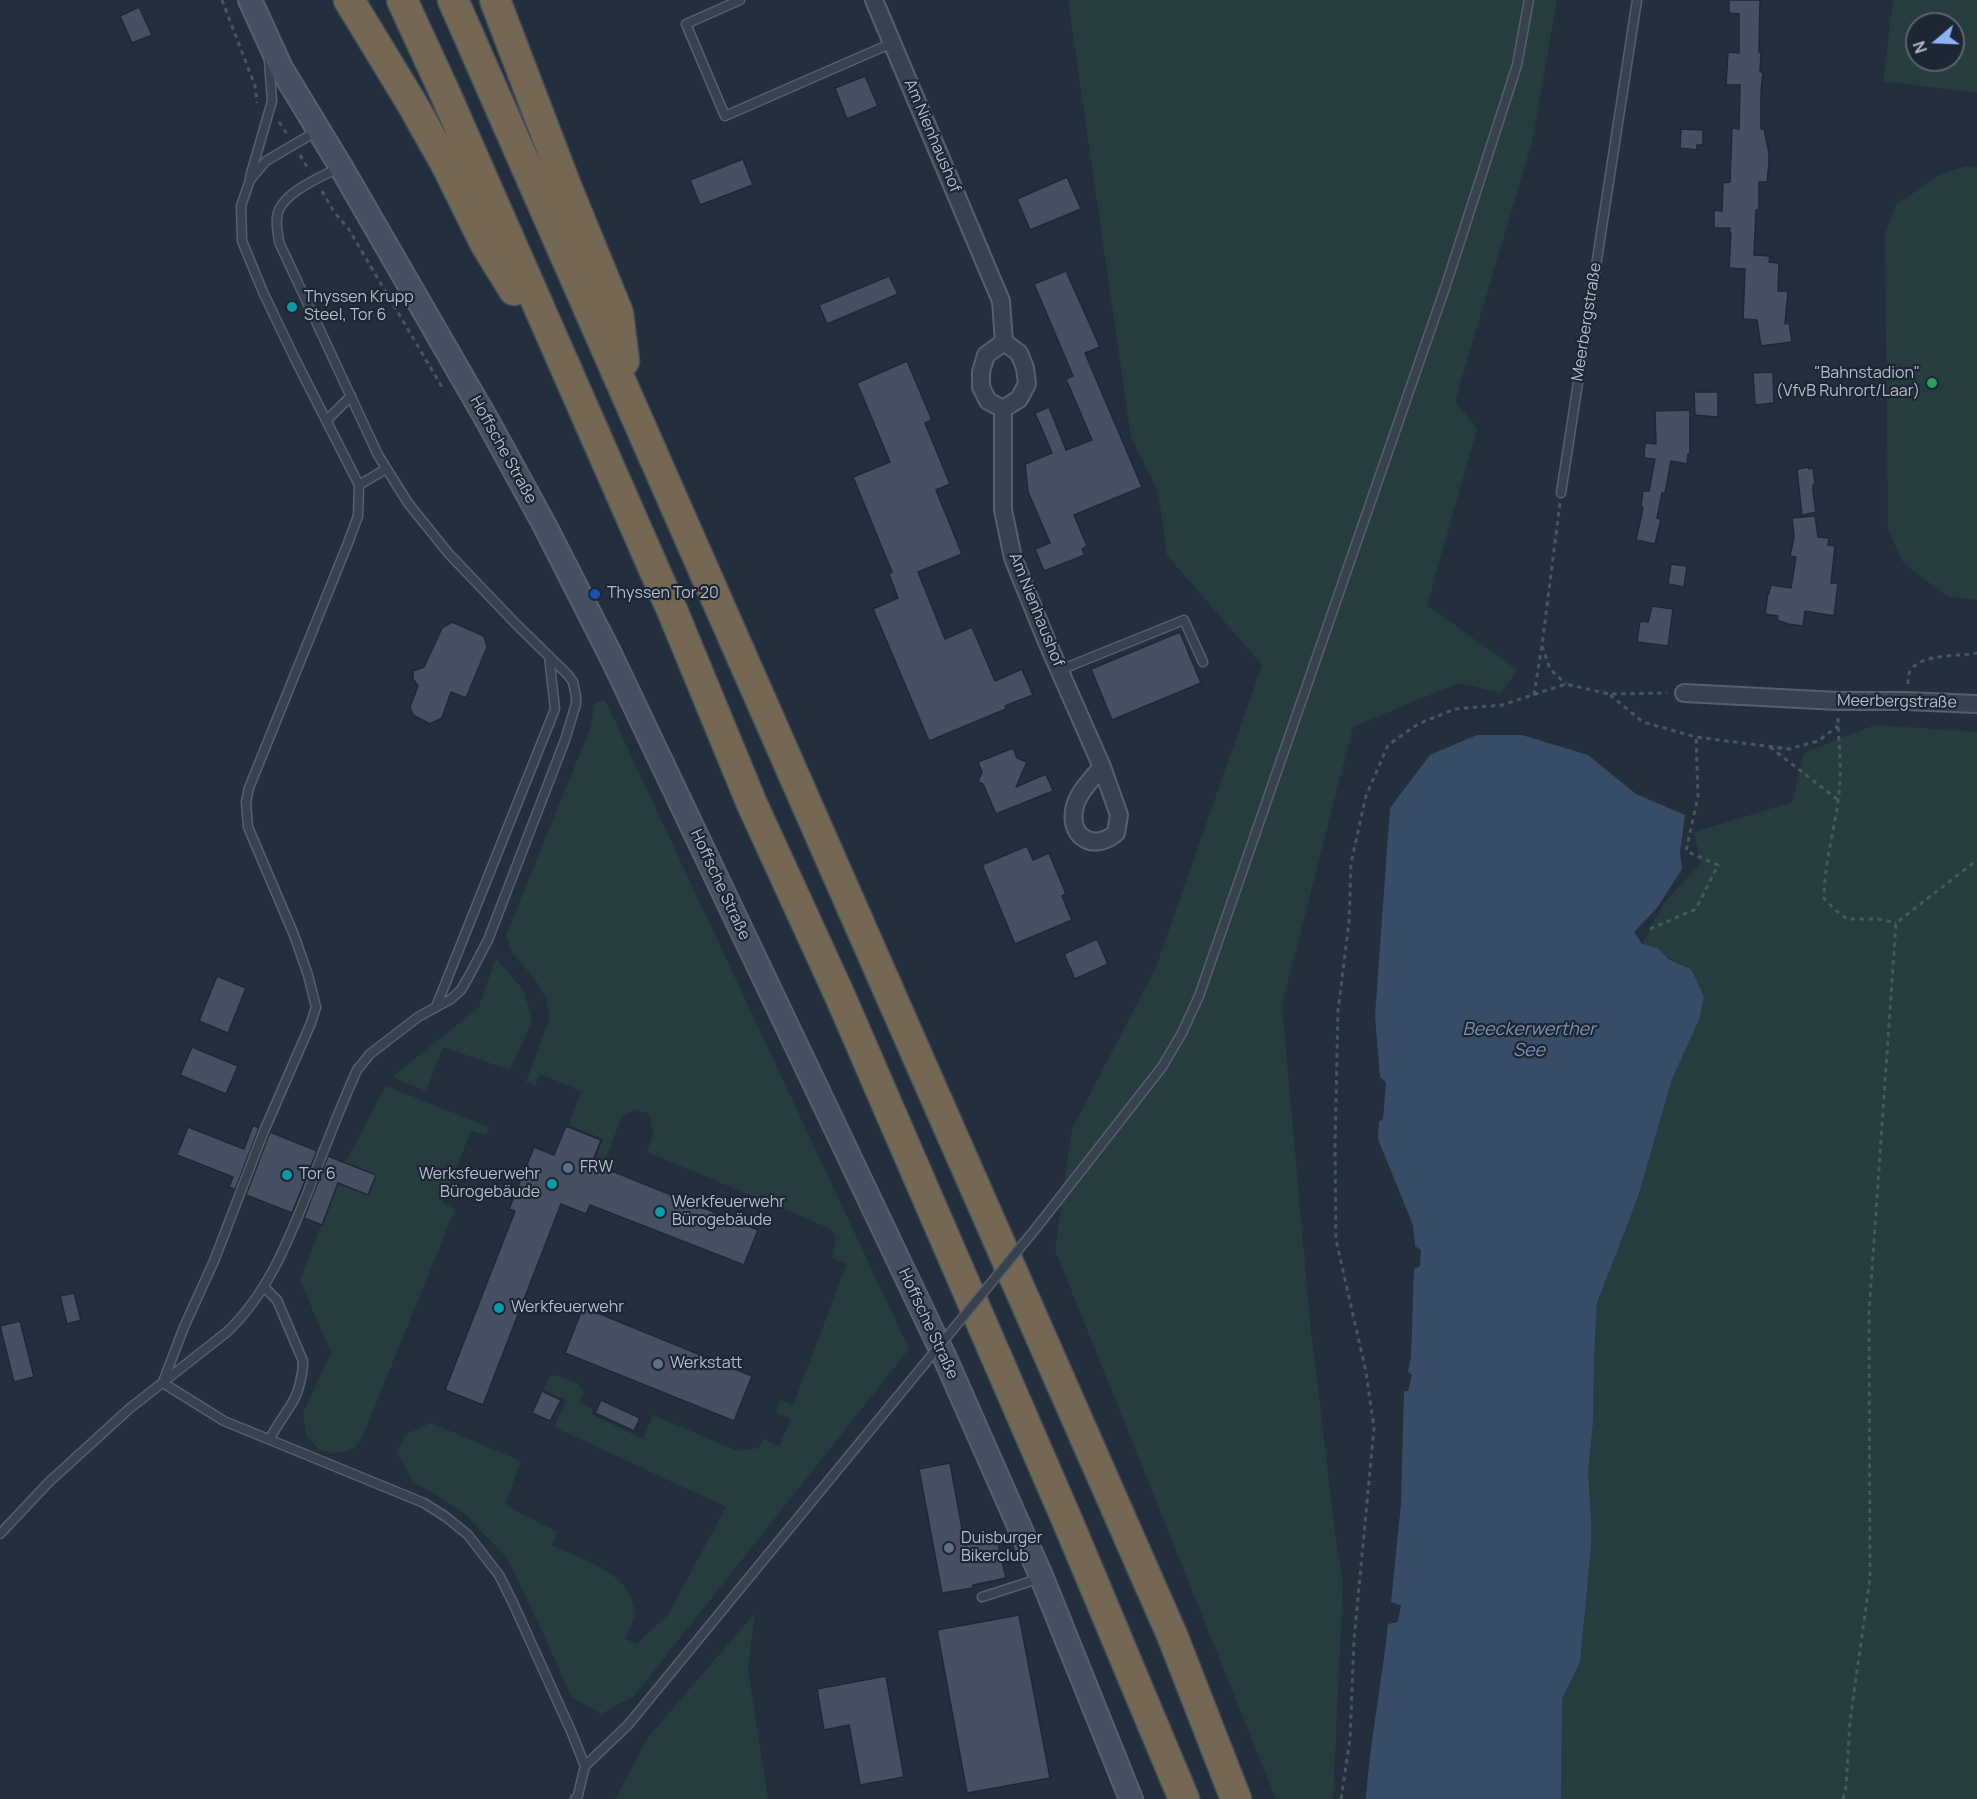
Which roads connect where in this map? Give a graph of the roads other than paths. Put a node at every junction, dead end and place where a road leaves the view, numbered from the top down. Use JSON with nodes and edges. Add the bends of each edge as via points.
{"nodes":[{"id":1,"x":250,"y":0,"type":"edge"},
{"id":2,"x":349,"y":0,"type":"edge"},
{"id":3,"x":402,"y":0,"type":"edge"},
{"id":4,"x":453,"y":0,"type":"edge"},
{"id":5,"x":495,"y":0,"type":"edge"},
{"id":6,"x":740,"y":0,"type":"edge"},
{"id":7,"x":874,"y":0,"type":"edge"},
{"id":8,"x":1529,"y":0,"type":"edge"},
{"id":9,"x":1636,"y":0,"type":"edge"},
{"id":10,"x":267,"y":39,"type":"junction"},
{"id":11,"x":892,"y":43,"type":"junction"},
{"id":12,"x":319,"y":130,"type":"junction"},
{"id":13,"x":341,"y":166,"type":"junction"},
{"id":14,"x":250,"y":180,"type":"junction"},
{"id":15,"x":1004,"y":342,"type":"junction"},
{"id":16,"x":564,"y":365,"type":"junction"},
{"id":17,"x":351,"y":396,"type":"junction"},
{"id":18,"x":629,"y":397,"type":"junction"},
{"id":19,"x":1003,"y":409,"type":"junction"},
{"id":20,"x":327,"y":420,"type":"junction"},
{"id":21,"x":386,"y":469,"type":"junction"},
{"id":22,"x":359,"y":485,"type":"junction"},
{"id":23,"x":1561,"y":493,"type":"road end"},
{"id":24,"x":549,"y":656,"type":"junction"},
{"id":25,"x":1203,"y":662,"type":"dead end"},
{"id":26,"x":1060,"y":670,"type":"junction"},
{"id":27,"x":1684,"y":693,"type":"road end"},
{"id":28,"x":1977,"y":704,"type":"edge"},
{"id":29,"x":1102,"y":767,"type":"dead end"},
{"id":30,"x":436,"y":1007,"type":"junction"},
{"id":31,"x":264,"y":1287,"type":"junction"},
{"id":32,"x":163,"y":1383,"type":"junction"},
{"id":33,"x":270,"y":1439,"type":"junction"},
{"id":34,"x":0,"y":1533,"type":"edge"},
{"id":35,"x":1042,"y":1578,"type":"junction"},
{"id":36,"x":982,"y":1597,"type":"dead end"},
{"id":37,"x":585,"y":1766,"type":"junction"},
{"id":38,"x":575,"y":1799,"type":"edge"},
{"id":39,"x":1131,"y":1799,"type":"edge"},
{"id":40,"x":1184,"y":1799,"type":"edge"},
{"id":41,"x":1236,"y":1799,"type":"edge"}],
"edges":[{"from":1,"to":10,"type":"street","name":"Hoffsche Straße"},
{"from":2,"to":16,"type":"highway","via":[[447,166],[485,243],[531,320]]},
{"from":3,"to":16,"type":"highway"},
{"from":4,"to":18,"type":"highway"},
{"from":5,"to":18,"type":"highway","via":[[618,313]]},
{"from":6,"to":11,"type":"lane","via":[[686,24],[725,116]]},
{"from":7,"to":11,"type":"street","name":"Am Nienhaushof"},
{"from":8,"to":37,"type":"lane","bridge":true,"via":[[1517,65],[1446,285],[1199,996],[1182,1033],[1162,1067],[1037,1227],[628,1725]]},
{"from":9,"to":23,"type":"lane","name":"Meerbergstraße"},
{"from":10,"to":12,"type":"street","name":"Hoffsche Straße"},
{"from":10,"to":14,"type":"lane","via":[[272,101]]},
{"from":11,"to":15,"type":"street","name":"Am Nienhaushof","via":[[1001,301]]},
{"from":12,"to":13,"type":"street","name":"Hoffsche Straße"},
{"from":12,"to":14,"type":"lane","via":[[266,161]]},
{"from":13,"to":17,"type":"lane","via":[[281,203],[277,217],[279,242]]},
{"from":13,"to":35,"type":"street","name":"Hoffsche Straße","via":[[487,420],[611,656],[945,1358]]},
{"from":14,"to":20,"type":"lane","via":[[240,206],[242,241]]},
{"from":15,"to":19,"type":"street","via":[[1019,353],[1027,384],[1019,399]]},
{"from":15,"to":19,"type":"street","via":[[986,355],[981,372],[981,387],[988,400]]},
{"from":16,"to":40,"type":"highway","via":[[1067,1520]]},
{"from":17,"to":20,"type":"lane"},
{"from":17,"to":21,"type":"lane"},
{"from":18,"to":41,"type":"highway","via":[[1167,1624]]},
{"from":19,"to":26,"type":"street","name":"Am Nienhaushof","via":[[1003,510],[1013,558]]},
{"from":20,"to":22,"type":"lane"},
{"from":21,"to":22,"type":"lane"},
{"from":21,"to":24,"type":"lane","via":[[449,554]]},
{"from":22,"to":32,"type":"lane","via":[[358,516],[246,802],[252,839],[294,935],[316,1007]]},
{"from":24,"to":30,"type":"lane","via":[[555,710]]},
{"from":24,"to":30,"type":"lane","via":[[568,675],[576,690],[576,704],[565,740],[488,940],[461,990]]},
{"from":25,"to":26,"type":"lane","via":[[1184,620]]},
{"from":26,"to":29,"type":"street","name":"Am Nienhaushof"},
{"from":27,"to":28,"type":"street","name":"Meerbergstraße"},
{"from":30,"to":31,"type":"lane","via":[[370,1054],[357,1070],[286,1246]]},
{"from":31,"to":32,"type":"lane","via":[[240,1320]]},
{"from":31,"to":33,"type":"lane","via":[[277,1300],[303,1361],[294,1401]]},
{"from":32,"to":33,"type":"lane","via":[[224,1421]]},
{"from":32,"to":34,"type":"lane","via":[[49,1482]]},
{"from":33,"to":37,"type":"lane","via":[[424,1503],[468,1535],[499,1575]]},
{"from":35,"to":36,"type":"lane"},
{"from":35,"to":39,"type":"street","name":"Hoffsche Straße"},
{"from":37,"to":38,"type":"lane"}]}
